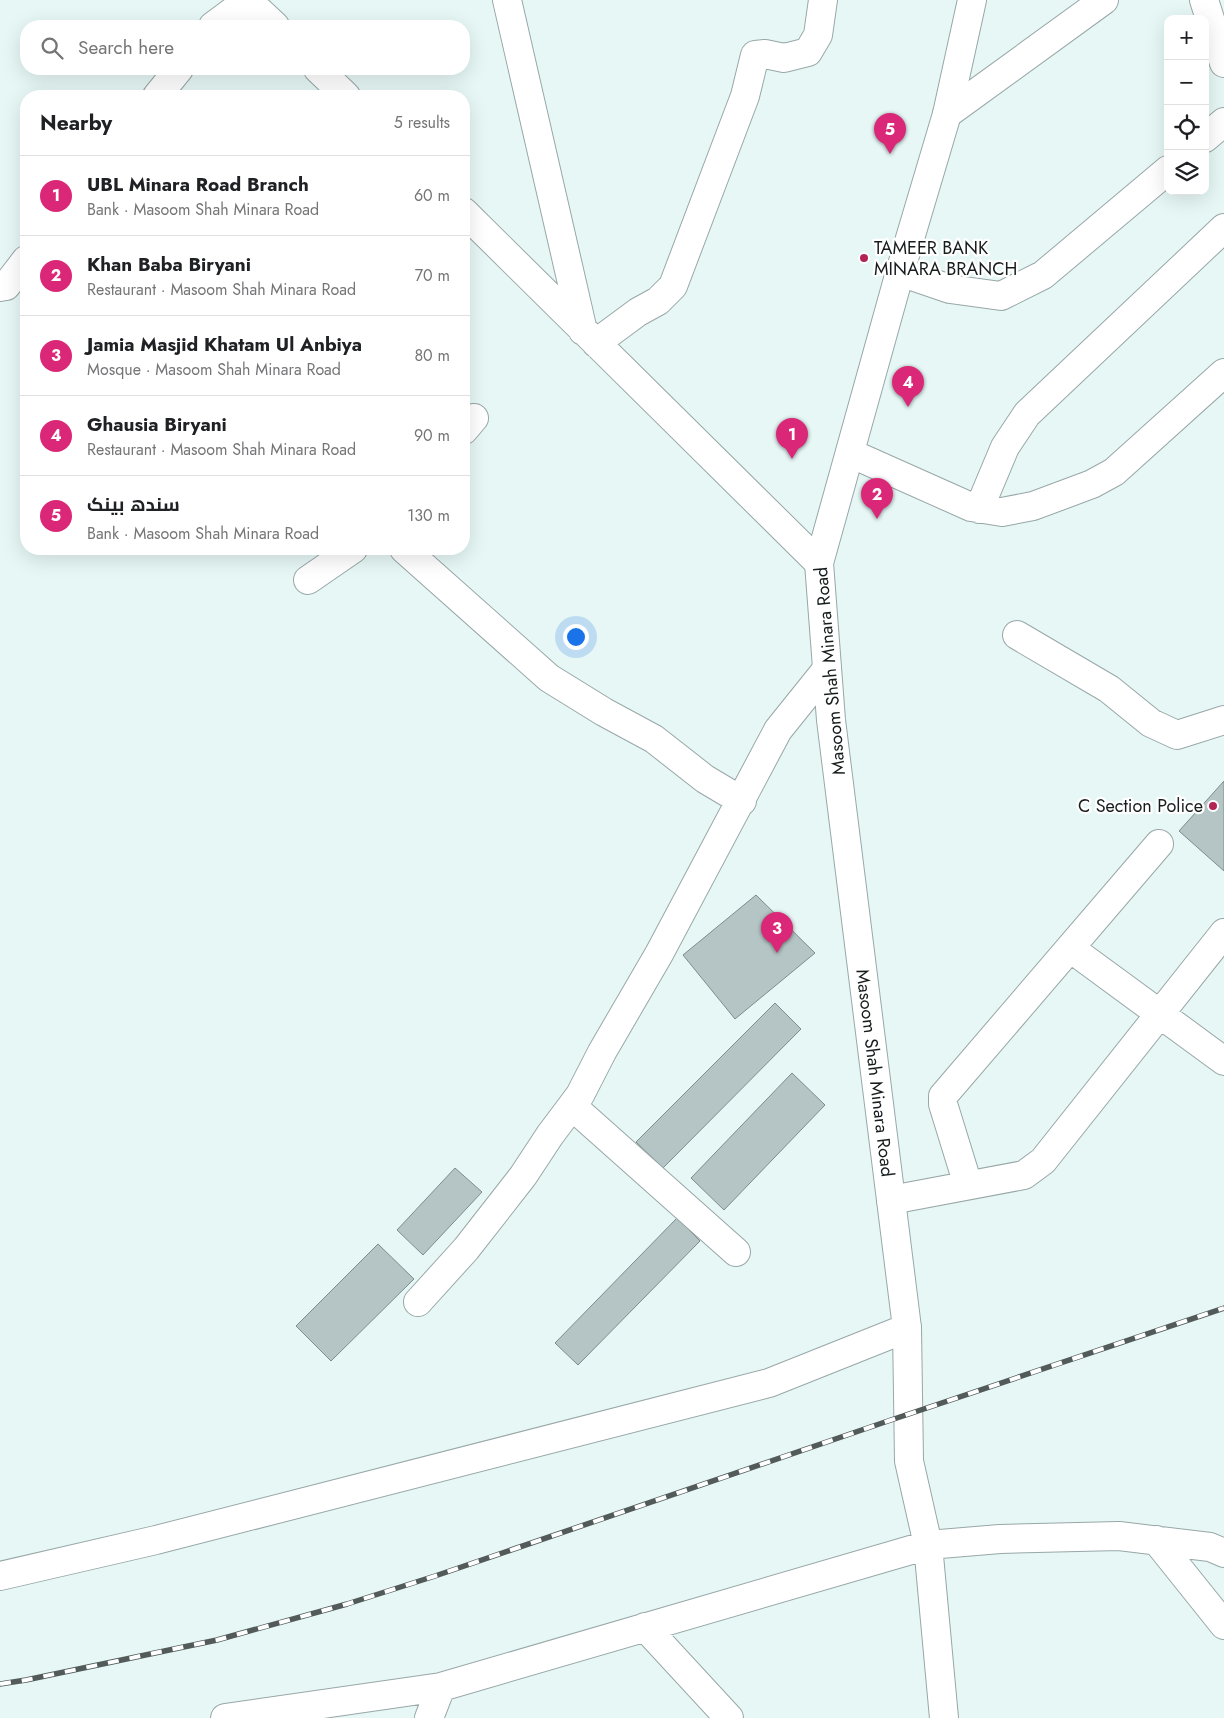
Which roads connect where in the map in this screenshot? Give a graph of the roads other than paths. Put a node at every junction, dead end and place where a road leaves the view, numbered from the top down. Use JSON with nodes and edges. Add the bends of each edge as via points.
{"nodes":[{"id":1,"x":507,"y":0,"type":"edge"},
{"id":2,"x":823,"y":0,"type":"edge"},
{"id":3,"x":972,"y":0,"type":"edge"},
{"id":4,"x":1104,"y":0,"type":"edge"},
{"id":5,"x":1204,"y":0,"type":"edge"},
{"id":6,"x":235,"y":5,"type":"edge"},
{"id":7,"x":219,"y":20,"type":"edge"},
{"id":8,"x":269,"y":20,"type":"edge"},
{"id":9,"x":1224,"y":63,"type":"edge"},
{"id":10,"x":174,"y":75,"type":"edge"},
{"id":11,"x":324,"y":75,"type":"edge"},
{"id":12,"x":162,"y":90,"type":"edge"},
{"id":13,"x":340,"y":90,"type":"edge"},
{"id":14,"x":948,"y":114,"type":"junction"},
{"id":15,"x":1224,"y":122,"type":"edge"},
{"id":16,"x":1209,"y":135,"type":"edge"},
{"id":17,"x":1164,"y":173,"type":"edge"},
{"id":18,"x":470,"y":218,"type":"edge"},
{"id":19,"x":1224,"y":228,"type":"edge"},
{"id":20,"x":20,"y":267,"type":"edge"},
{"id":21,"x":900,"y":272,"type":"junction"},
{"id":22,"x":2,"y":289,"type":"edge"},
{"id":23,"x":590,"y":337,"type":"junction"},
{"id":24,"x":1224,"y":373,"type":"edge"},
{"id":25,"x":850,"y":453,"type":"junction"},
{"id":26,"x":979,"y":509,"type":"junction"},
{"id":27,"x":344,"y":555,"type":"edge"},
{"id":28,"x":411,"y":555,"type":"edge"},
{"id":29,"x":819,"y":564,"type":"junction"},
{"id":30,"x":308,"y":580,"type":"dead end"},
{"id":31,"x":1017,"y":635,"type":"dead end"},
{"id":32,"x":827,"y":669,"type":"junction"},
{"id":33,"x":1224,"y":720,"type":"edge"},
{"id":34,"x":742,"y":801,"type":"junction"},
{"id":35,"x":1158,"y":844,"type":"dead end"},
{"id":36,"x":1224,"y":932,"type":"edge"},
{"id":37,"x":1070,"y":948,"type":"junction"},
{"id":38,"x":1160,"y":1013,"type":"junction"},
{"id":39,"x":1224,"y":1061,"type":"edge"},
{"id":40,"x":572,"y":1106,"type":"junction"},
{"id":41,"x":968,"y":1185,"type":"junction"},
{"id":42,"x":891,"y":1200,"type":"junction"},
{"id":43,"x":736,"y":1252,"type":"dead end"},
{"id":44,"x":418,"y":1302,"type":"dead end"},
{"id":45,"x":907,"y":1328,"type":"junction"},
{"id":46,"x":1156,"y":1540,"type":"junction"},
{"id":47,"x":928,"y":1545,"type":"junction"},
{"id":48,"x":1224,"y":1553,"type":"edge"},
{"id":49,"x":0,"y":1576,"type":"edge"},
{"id":50,"x":1224,"y":1625,"type":"edge"},
{"id":51,"x":645,"y":1627,"type":"junction"},
{"id":52,"x":441,"y":1687,"type":"junction"},
{"id":53,"x":225,"y":1718,"type":"edge"},
{"id":54,"x":429,"y":1718,"type":"edge"},
{"id":55,"x":729,"y":1718,"type":"edge"},
{"id":56,"x":944,"y":1718,"type":"edge"}],
"edges":[{"from":1,"to":23,"type":"street"},
{"from":2,"to":23,"type":"street","via":[[818,34],[808,52],[784,58],[755,55],[745,96],[673,286],[658,301]]},
{"from":3,"to":14,"type":"street","name":"Masoom Shah Minara Road"},
{"from":4,"to":14,"type":"street"},
{"from":5,"to":9,"type":"street"},
{"from":6,"to":7,"type":"street"},
{"from":6,"to":8,"type":"street","via":[[260,10]]},
{"from":10,"to":12,"type":"street"},
{"from":11,"to":13,"type":"street"},
{"from":14,"to":21,"type":"street","name":"Masoom Shah Minara Road"},
{"from":15,"to":16,"type":"street"},
{"from":17,"to":21,"type":"street","via":[[1043,275],[1001,296],[950,290]]},
{"from":18,"to":23,"type":"street"},
{"from":19,"to":26,"type":"street","via":[[1027,414],[1005,447]]},
{"from":20,"to":22,"type":"street"},
{"from":21,"to":25,"type":"street","name":"Masoom Shah Minara Road"},
{"from":23,"to":29,"type":"street"},
{"from":24,"to":26,"type":"street","via":[[1114,472],[1092,484],[1033,506],[1002,512]]},
{"from":25,"to":26,"type":"street"},
{"from":25,"to":29,"type":"street","name":"Masoom Shah Minara Road"},
{"from":27,"to":30,"type":"street"},
{"from":28,"to":34,"type":"street","via":[[549,678],[654,739],[705,779]]},
{"from":29,"to":32,"type":"street","name":"Masoom Shah Minara Road"},
{"from":31,"to":33,"type":"street","via":[[1109,689],[1151,723],[1177,735]]},
{"from":32,"to":34,"type":"street","via":[[778,730]]},
{"from":32,"to":42,"type":"street","name":"Masoom Shah Minara Road"},
{"from":34,"to":40,"type":"street"},
{"from":35,"to":37,"type":"street"},
{"from":36,"to":38,"type":"street"},
{"from":37,"to":38,"type":"street"},
{"from":37,"to":41,"type":"street","via":[[943,1096]]},
{"from":38,"to":39,"type":"street"},
{"from":38,"to":41,"type":"street","via":[[1043,1161],[1024,1175]]},
{"from":40,"to":43,"type":"street"},
{"from":40,"to":44,"type":"street","via":[[466,1249]]},
{"from":41,"to":42,"type":"street"},
{"from":42,"to":45,"type":"street","name":"Masoom Shah Minara Road"},
{"from":45,"to":47,"type":"street","name":"Masoom Shah Minara Road","via":[[909,1461]]},
{"from":45,"to":49,"type":"street","via":[[769,1383],[174,1536]]},
{"from":46,"to":47,"type":"street","via":[[1119,1536],[1000,1539]]},
{"from":46,"to":48,"type":"street","via":[[1210,1547]]},
{"from":46,"to":50,"type":"street"},
{"from":47,"to":51,"type":"street"},
{"from":47,"to":56,"type":"street","name":"Masoom Shah Minara Road"},
{"from":51,"to":52,"type":"street"},
{"from":51,"to":55,"type":"street"},
{"from":52,"to":53,"type":"street"},
{"from":52,"to":54,"type":"street"}]}
